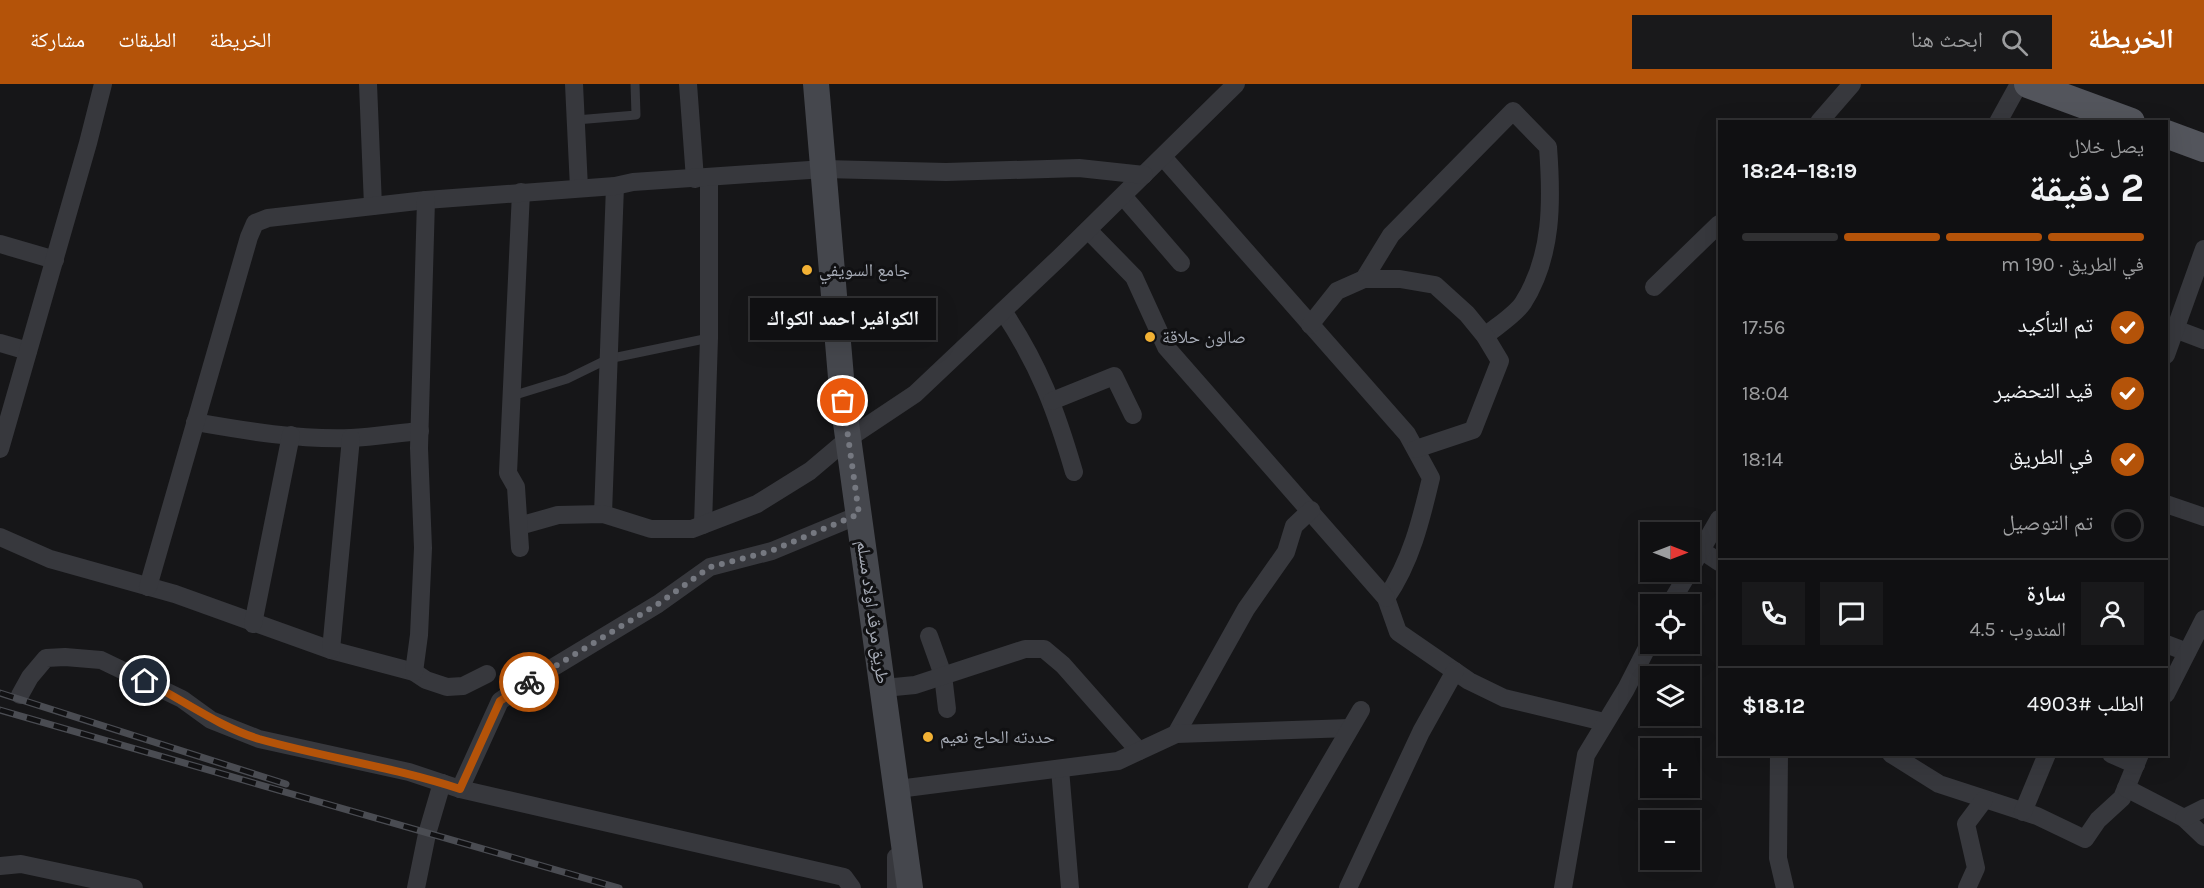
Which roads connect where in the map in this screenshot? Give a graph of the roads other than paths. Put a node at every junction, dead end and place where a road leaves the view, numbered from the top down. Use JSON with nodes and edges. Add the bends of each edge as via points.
{"nodes":[{"id":1,"x":103,"y":84,"type":"edge"},
{"id":2,"x":368,"y":84,"type":"edge"},
{"id":3,"x":574,"y":84,"type":"edge"},
{"id":4,"x":635,"y":84,"type":"edge"},
{"id":5,"x":688,"y":84,"type":"edge"},
{"id":6,"x":816,"y":84,"type":"edge"},
{"id":7,"x":1236,"y":84,"type":"edge"},
{"id":8,"x":1852,"y":84,"type":"edge"},
{"id":9,"x":2019,"y":84,"type":"edge"},
{"id":10,"x":2028,"y":84,"type":"edge"},
{"id":11,"x":576,"y":120,"type":"junction"},
{"id":12,"x":1821,"y":120,"type":"edge"},
{"id":13,"x":1999,"y":120,"type":"edge"},
{"id":14,"x":2126,"y":120,"type":"edge"},
{"id":15,"x":2168,"y":136,"type":"edge"},
{"id":16,"x":2204,"y":148,"type":"edge"},
{"id":17,"x":1163,"y":157,"type":"junction"},
{"id":18,"x":824,"y":169,"type":"junction"},
{"id":19,"x":1144,"y":175,"type":"junction"},
{"id":20,"x":702,"y":179,"type":"junction"},
{"id":21,"x":615,"y":186,"type":"junction"},
{"id":22,"x":579,"y":188,"type":"junction"},
{"id":23,"x":521,"y":192,"type":"junction"},
{"id":24,"x":1123,"y":196,"type":"junction"},
{"id":25,"x":426,"y":200,"type":"junction"},
{"id":26,"x":373,"y":206,"type":"junction"},
{"id":27,"x":1718,"y":225,"type":"edge"},
{"id":28,"x":1088,"y":230,"type":"junction"},
{"id":29,"x":0,"y":244,"type":"edge"},
{"id":30,"x":2204,"y":249,"type":"edge"},
{"id":31,"x":55,"y":260,"type":"junction"},
{"id":32,"x":1181,"y":263,"type":"dead end"},
{"id":33,"x":1364,"y":279,"type":"junction"},
{"id":34,"x":1654,"y":287,"type":"dead end"},
{"id":35,"x":1002,"y":311,"type":"junction"},
{"id":36,"x":1310,"y":325,"type":"junction"},
{"id":37,"x":2175,"y":329,"type":"junction"},
{"id":38,"x":1485,"y":336,"type":"junction"},
{"id":39,"x":709,"y":338,"type":"junction"},
{"id":40,"x":2204,"y":340,"type":"edge"},
{"id":41,"x":0,"y":343,"type":"edge"},
{"id":42,"x":2168,"y":349,"type":"edge"},
{"id":43,"x":28,"y":351,"type":"junction"},
{"id":44,"x":608,"y":359,"type":"junction"},
{"id":45,"x":512,"y":396,"type":"junction"},
{"id":46,"x":1052,"y":401,"type":"junction"},
{"id":47,"x":1132,"y":415,"type":"dead end"},
{"id":48,"x":195,"y":423,"type":"junction"},
{"id":49,"x":420,"y":431,"type":"junction"},
{"id":50,"x":291,"y":435,"type":"junction"},
{"id":51,"x":351,"y":438,"type":"junction"},
{"id":52,"x":849,"y":438,"type":"junction"},
{"id":53,"x":0,"y":448,"type":"edge"},
{"id":54,"x":1416,"y":449,"type":"junction"},
{"id":55,"x":1074,"y":472,"type":"dead end"},
{"id":56,"x":2168,"y":505,"type":"edge"},
{"id":57,"x":1311,"y":510,"type":"junction"},
{"id":58,"x":603,"y":514,"type":"junction"},
{"id":59,"x":859,"y":514,"type":"junction"},
{"id":60,"x":2204,"y":516,"type":"edge"},
{"id":61,"x":1718,"y":521,"type":"edge"},
{"id":62,"x":703,"y":525,"type":"junction"},
{"id":63,"x":519,"y":526,"type":"junction"},
{"id":64,"x":0,"y":537,"type":"edge"},
{"id":65,"x":520,"y":548,"type":"dead end"},
{"id":66,"x":1701,"y":550,"type":"joint"},
{"id":67,"x":1718,"y":561,"type":"edge"},
{"id":68,"x":148,"y":587,"type":"junction"},
{"id":69,"x":1386,"y":598,"type":"junction"},
{"id":70,"x":2204,"y":619,"type":"edge"},
{"id":71,"x":253,"y":624,"type":"junction"},
{"id":72,"x":929,"y":636,"type":"dead end"},
{"id":73,"x":2168,"y":645,"type":"edge"},
{"id":74,"x":332,"y":650,"type":"junction"},
{"id":75,"x":2187,"y":652,"type":"junction"},
{"id":76,"x":1644,"y":654,"type":"edge"},
{"id":77,"x":1455,"y":671,"type":"junction"},
{"id":78,"x":414,"y":672,"type":"junction"},
{"id":79,"x":487,"y":674,"type":"dead end"},
{"id":80,"x":943,"y":675,"type":"junction"},
{"id":81,"x":884,"y":688,"type":"junction"},
{"id":82,"x":2168,"y":690,"type":"edge"},
{"id":83,"x":20,"y":695,"type":"dead end"},
{"id":84,"x":947,"y":709,"type":"dead end"},
{"id":85,"x":1361,"y":710,"type":"dead end"},
{"id":86,"x":1604,"y":722,"type":"junction"},
{"id":87,"x":1350,"y":728,"type":"junction"},
{"id":88,"x":1176,"y":734,"type":"junction"},
{"id":89,"x":1139,"y":751,"type":"junction"},
{"id":90,"x":1779,"y":756,"type":"edge"},
{"id":91,"x":1894,"y":756,"type":"edge"},
{"id":92,"x":2046,"y":756,"type":"edge"},
{"id":93,"x":2120,"y":756,"type":"edge"},
{"id":94,"x":2138,"y":760,"type":"edge"},
{"id":95,"x":1060,"y":769,"type":"junction"},
{"id":96,"x":442,"y":783,"type":"junction"},
{"id":97,"x":2126,"y":788,"type":"junction"},
{"id":98,"x":460,"y":789,"type":"junction"},
{"id":99,"x":898,"y":789,"type":"junction"},
{"id":100,"x":1984,"y":800,"type":"junction"},
{"id":101,"x":2204,"y":808,"type":"edge"},
{"id":102,"x":2023,"y":812,"type":"junction"},
{"id":103,"x":2184,"y":818,"type":"junction"},
{"id":104,"x":2204,"y":837,"type":"edge"},
{"id":105,"x":1,"y":865,"type":"edge"},
{"id":106,"x":905,"y":886,"type":"edge"},
{"id":107,"x":134,"y":888,"type":"edge"},
{"id":108,"x":416,"y":888,"type":"edge"},
{"id":109,"x":852,"y":888,"type":"edge"},
{"id":110,"x":1070,"y":888,"type":"edge"},
{"id":111,"x":1257,"y":888,"type":"edge"},
{"id":112,"x":1348,"y":888,"type":"edge"},
{"id":113,"x":1563,"y":888,"type":"edge"},
{"id":114,"x":1785,"y":888,"type":"edge"},
{"id":115,"x":1967,"y":888,"type":"edge"}],
"edges":[{"from":1,"to":31,"type":"street"},
{"from":2,"to":26,"type":"street"},
{"from":3,"to":11,"type":"street"},
{"from":4,"to":11,"type":"lane","via":[[636,115]]},
{"from":5,"to":20,"type":"street"},
{"from":6,"to":18,"type":"street","name":"طريق مرقد اولاد مسلم"},
{"from":7,"to":17,"type":"street"},
{"from":8,"to":12,"type":"street"},
{"from":9,"to":13,"type":"street"},
{"from":10,"to":14,"type":"main road"},
{"from":11,"to":22,"type":"street"},
{"from":15,"to":16,"type":"main road"},
{"from":17,"to":19,"type":"street"},
{"from":17,"to":36,"type":"street"},
{"from":18,"to":19,"type":"street","via":[[946,172],[1079,168]]},
{"from":18,"to":20,"type":"street"},
{"from":18,"to":52,"type":"street","name":"طريق مرقد اولاد مسلم"},
{"from":19,"to":24,"type":"street"},
{"from":20,"to":21,"type":"street"},
{"from":20,"to":39,"type":"street"},
{"from":21,"to":22,"type":"street"},
{"from":21,"to":44,"type":"street"},
{"from":22,"to":23,"type":"street"},
{"from":23,"to":25,"type":"street"},
{"from":23,"to":45,"type":"street"},
{"from":24,"to":28,"type":"street"},
{"from":24,"to":32,"type":"street"},
{"from":25,"to":26,"type":"street"},
{"from":25,"to":49,"type":"street"},
{"from":26,"to":48,"type":"street","via":[[268,218],[255,223]]},
{"from":27,"to":34,"type":"street"},
{"from":28,"to":35,"type":"street"},
{"from":28,"to":57,"type":"street","via":[[1134,277],[1166,347]]},
{"from":29,"to":31,"type":"street"},
{"from":30,"to":37,"type":"street"},
{"from":31,"to":43,"type":"street"},
{"from":33,"to":36,"type":"street","via":[[1337,291]]},
{"from":33,"to":38,"type":"street","via":[[1400,279],[1435,285]]},
{"from":33,"to":38,"type":"street","via":[[1391,235],[1513,111],[1548,147],[1552,203],[1541,267],[1522,305]]},
{"from":35,"to":46,"type":"street","via":[[1028,349]]},
{"from":35,"to":52,"type":"street","via":[[915,394]]},
{"from":36,"to":54,"type":"street"},
{"from":37,"to":40,"type":"street"},
{"from":37,"to":42,"type":"street"},
{"from":38,"to":54,"type":"street","via":[[1500,361],[1473,430]]},
{"from":39,"to":44,"type":"lane"},
{"from":39,"to":62,"type":"street"},
{"from":41,"to":43,"type":"street"},
{"from":43,"to":53,"type":"street"},
{"from":44,"to":45,"type":"lane","via":[[567,379]]},
{"from":44,"to":58,"type":"street"},
{"from":45,"to":63,"type":"street","via":[[508,473],[516,487]]},
{"from":46,"to":47,"type":"street","via":[[1114,376]]},
{"from":46,"to":55,"type":"street"},
{"from":48,"to":50,"type":"street"},
{"from":48,"to":68,"type":"street"},
{"from":49,"to":51,"type":"street"},
{"from":49,"to":78,"type":"street","via":[[423,548]]},
{"from":50,"to":51,"type":"street"},
{"from":50,"to":71,"type":"street"},
{"from":51,"to":74,"type":"street"},
{"from":52,"to":59,"type":"street","name":"طريق مرقد اولاد مسلم"},
{"from":52,"to":62,"type":"street","via":[[810,471],[757,504]]},
{"from":54,"to":69,"type":"street","via":[[1431,478],[1402,574]]},
{"from":56,"to":60,"type":"street"},
{"from":57,"to":69,"type":"street"},
{"from":57,"to":88,"type":"street","via":[[1294,526],[1286,552],[1246,609]]},
{"from":58,"to":62,"type":"street","via":[[651,529],[692,529]]},
{"from":58,"to":63,"type":"street","via":[[558,515]]},
{"from":59,"to":81,"type":"street","name":"طريق مرقد اولاد مسلم"},
{"from":59,"to":98,"type":"street","via":[[771,551],[710,567],[658,604],[500,701]]},
{"from":61,"to":66,"type":"street"},
{"from":63,"to":65,"type":"street"},
{"from":64,"to":68,"type":"street","via":[[51,559]]},
{"from":66,"to":67,"type":"street"},
{"from":68,"to":71,"type":"street"},
{"from":69,"to":77,"type":"street","via":[[1398,632]]},
{"from":70,"to":75,"type":"street"},
{"from":71,"to":74,"type":"street"},
{"from":72,"to":80,"type":"street"},
{"from":73,"to":75,"type":"street"},
{"from":74,"to":78,"type":"street"},
{"from":75,"to":82,"type":"street"},
{"from":76,"to":86,"type":"street"},
{"from":77,"to":86,"type":"street","via":[[1504,698]]},
{"from":77,"to":112,"type":"street","via":[[1421,732]]},
{"from":78,"to":79,"type":"street","via":[[447,687],[463,686]]},
{"from":80,"to":81,"type":"street","via":[[915,685]]},
{"from":80,"to":84,"type":"street"},
{"from":80,"to":89,"type":"street","via":[[1025,649],[1044,649],[1064,665]]},
{"from":81,"to":99,"type":"street","name":"طريق مرقد اولاد مسلم"},
{"from":83,"to":96,"type":"street","via":[[46,658],[101,660],[182,699],[211,720],[259,739]]},
{"from":85,"to":87,"type":"street"},
{"from":86,"to":113,"type":"street","via":[[1586,755]]},
{"from":87,"to":88,"type":"street"},
{"from":87,"to":111,"type":"street"},
{"from":88,"to":89,"type":"street"},
{"from":89,"to":95,"type":"street","via":[[1118,761]]},
{"from":90,"to":114,"type":"street","via":[[1778,858]]},
{"from":91,"to":100,"type":"street","via":[[1940,784]]},
{"from":92,"to":102,"type":"street"},
{"from":93,"to":94,"type":"street"},
{"from":94,"to":97,"type":"street"},
{"from":95,"to":99,"type":"street"},
{"from":95,"to":110,"type":"street"},
{"from":96,"to":98,"type":"street"},
{"from":96,"to":108,"type":"street"},
{"from":97,"to":102,"type":"street","via":[[2122,798],[2098,820],[2085,839]]},
{"from":97,"to":103,"type":"street"},
{"from":98,"to":109,"type":"street","via":[[844,877]]},
{"from":99,"to":106,"type":"street","name":"طريق مرقد اولاد مسلم"},
{"from":100,"to":102,"type":"street"},
{"from":100,"to":115,"type":"street","via":[[1966,824],[1976,868]]},
{"from":101,"to":103,"type":"street"},
{"from":103,"to":104,"type":"street"},
{"from":105,"to":107,"type":"street","via":[[21,864]]}]}
